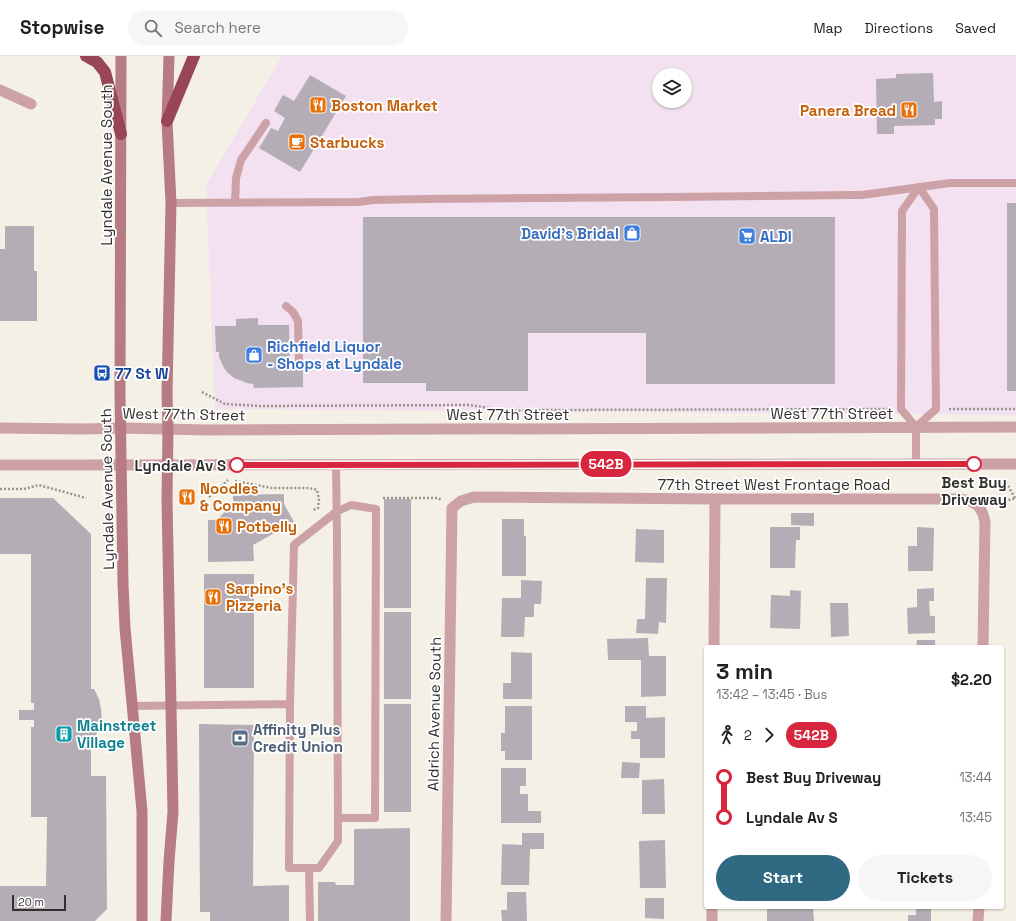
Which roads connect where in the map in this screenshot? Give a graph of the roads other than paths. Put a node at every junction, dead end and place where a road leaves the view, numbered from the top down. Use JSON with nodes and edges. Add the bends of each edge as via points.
{"nodes":[{"id":1,"x":86,"y":56,"type":"edge"},
{"id":2,"x":121,"y":56,"type":"edge"},
{"id":3,"x":169,"y":56,"type":"edge"},
{"id":4,"x":194,"y":56,"type":"edge"},
{"id":5,"x":0,"y":90,"type":"edge"},
{"id":6,"x":31,"y":104,"type":"dead end"},
{"id":7,"x":167,"y":121,"type":"junction"},
{"id":8,"x":266,"y":123,"type":"dead end"},
{"id":9,"x":121,"y":134,"type":"junction"},
{"id":10,"x":1016,"y":184,"type":"edge"},
{"id":11,"x":919,"y":186,"type":"junction"},
{"id":12,"x":171,"y":203,"type":"junction"},
{"id":13,"x":235,"y":203,"type":"junction"},
{"id":14,"x":286,"y":306,"type":"dead end"},
{"id":15,"x":299,"y":364,"type":"dead end"},
{"id":16,"x":916,"y":427,"type":"junction"},
{"id":17,"x":1016,"y":427,"type":"edge"},
{"id":18,"x":0,"y":428,"type":"edge"},
{"id":19,"x":121,"y":428,"type":"junction"},
{"id":20,"x":168,"y":429,"type":"junction"},
{"id":21,"x":0,"y":464,"type":"edge"},
{"id":22,"x":916,"y":464,"type":"junction"},
{"id":23,"x":1016,"y":464,"type":"edge"},
{"id":24,"x":122,"y":465,"type":"junction"},
{"id":25,"x":168,"y":465,"type":"junction"},
{"id":26,"x":336,"y":465,"type":"junction"},
{"id":27,"x":714,"y":499,"type":"junction"},
{"id":28,"x":452,"y":508,"type":"joint"},
{"id":29,"x":336,"y":512,"type":"junction"},
{"id":30,"x":714,"y":645,"type":"edge"},
{"id":31,"x":983,"y":645,"type":"edge"},
{"id":32,"x":290,"y":704,"type":"junction"},
{"id":33,"x":132,"y":706,"type":"junction"},
{"id":34,"x":171,"y":706,"type":"junction"},
{"id":35,"x":338,"y":818,"type":"junction"},
{"id":36,"x":310,"y":868,"type":"junction"},
{"id":37,"x":712,"y":909,"type":"edge"},
{"id":38,"x":979,"y":909,"type":"edge"},
{"id":39,"x":142,"y":921,"type":"edge"},
{"id":40,"x":166,"y":921,"type":"edge"},
{"id":41,"x":310,"y":921,"type":"edge"},
{"id":42,"x":446,"y":921,"type":"edge"},
{"id":43,"x":712,"y":921,"type":"edge"},
{"id":44,"x":978,"y":921,"type":"edge"}],
"edges":[{"from":1,"to":9,"type":"highway","via":[[97,62],[105,72]]},
{"from":2,"to":9,"type":"main road","name":"Lyndale Avenue South"},
{"from":3,"to":7,"type":"main road"},
{"from":4,"to":7,"type":"highway"},
{"from":5,"to":6,"type":"street"},
{"from":7,"to":12,"type":"main road"},
{"from":8,"to":13,"type":"lane","via":[[241,160],[236,178]]},
{"from":9,"to":19,"type":"main road","name":"Lyndale Avenue South"},
{"from":10,"to":11,"type":"lane","via":[[950,183]]},
{"from":11,"to":13,"type":"lane","via":[[862,195]]},
{"from":11,"to":16,"type":"lane","via":[[902,211],[901,409]]},
{"from":11,"to":16,"type":"lane","via":[[934,209],[936,409]]},
{"from":12,"to":13,"type":"lane"},
{"from":12,"to":20,"type":"main road"},
{"from":14,"to":15,"type":"lane","via":[[298,321]]},
{"from":16,"to":17,"type":"street","name":"West 77th Street"},
{"from":16,"to":20,"type":"street","name":"West 77th Street"},
{"from":16,"to":22,"type":"lane"},
{"from":18,"to":19,"type":"street","name":"West 77th Street"},
{"from":19,"to":20,"type":"street","name":"West 77th Street"},
{"from":19,"to":24,"type":"main road","name":"Lyndale Avenue South"},
{"from":20,"to":25,"type":"main road"},
{"from":21,"to":24,"type":"street"},
{"from":22,"to":23,"type":"street"},
{"from":22,"to":26,"type":"street"},
{"from":24,"to":25,"type":"street"},
{"from":24,"to":33,"type":"main road","name":"Lyndale Avenue South","via":[[123,584]]},
{"from":25,"to":26,"type":"street"},
{"from":25,"to":34,"type":"main road"},
{"from":26,"to":29,"type":"lane"},
{"from":27,"to":28,"type":"street","name":"77th Street West Frontage Road","via":[[474,497],[461,501]]},
{"from":27,"to":30,"type":"street"},
{"from":27,"to":31,"type":"street","name":"77th Street West Frontage Road","via":[[968,500],[983,512],[985,522]]},
{"from":28,"to":42,"type":"street","name":"Aldrich Avenue South"},
{"from":29,"to":32,"type":"lane","via":[[294,544]]},
{"from":29,"to":35,"type":"lane"},
{"from":29,"to":35,"type":"lane","via":[[351,505],[376,508],[375,818]]},
{"from":32,"to":34,"type":"lane"},
{"from":32,"to":36,"type":"lane","via":[[289,868]]},
{"from":33,"to":34,"type":"lane"},
{"from":33,"to":39,"type":"main road","name":"Lyndale Avenue South","via":[[142,811]]},
{"from":34,"to":40,"type":"main road","via":[[173,812]]},
{"from":35,"to":36,"type":"lane","via":[[338,841],[319,868]]},
{"from":36,"to":41,"type":"lane"},
{"from":37,"to":43,"type":"street"},
{"from":38,"to":44,"type":"street"}]}
